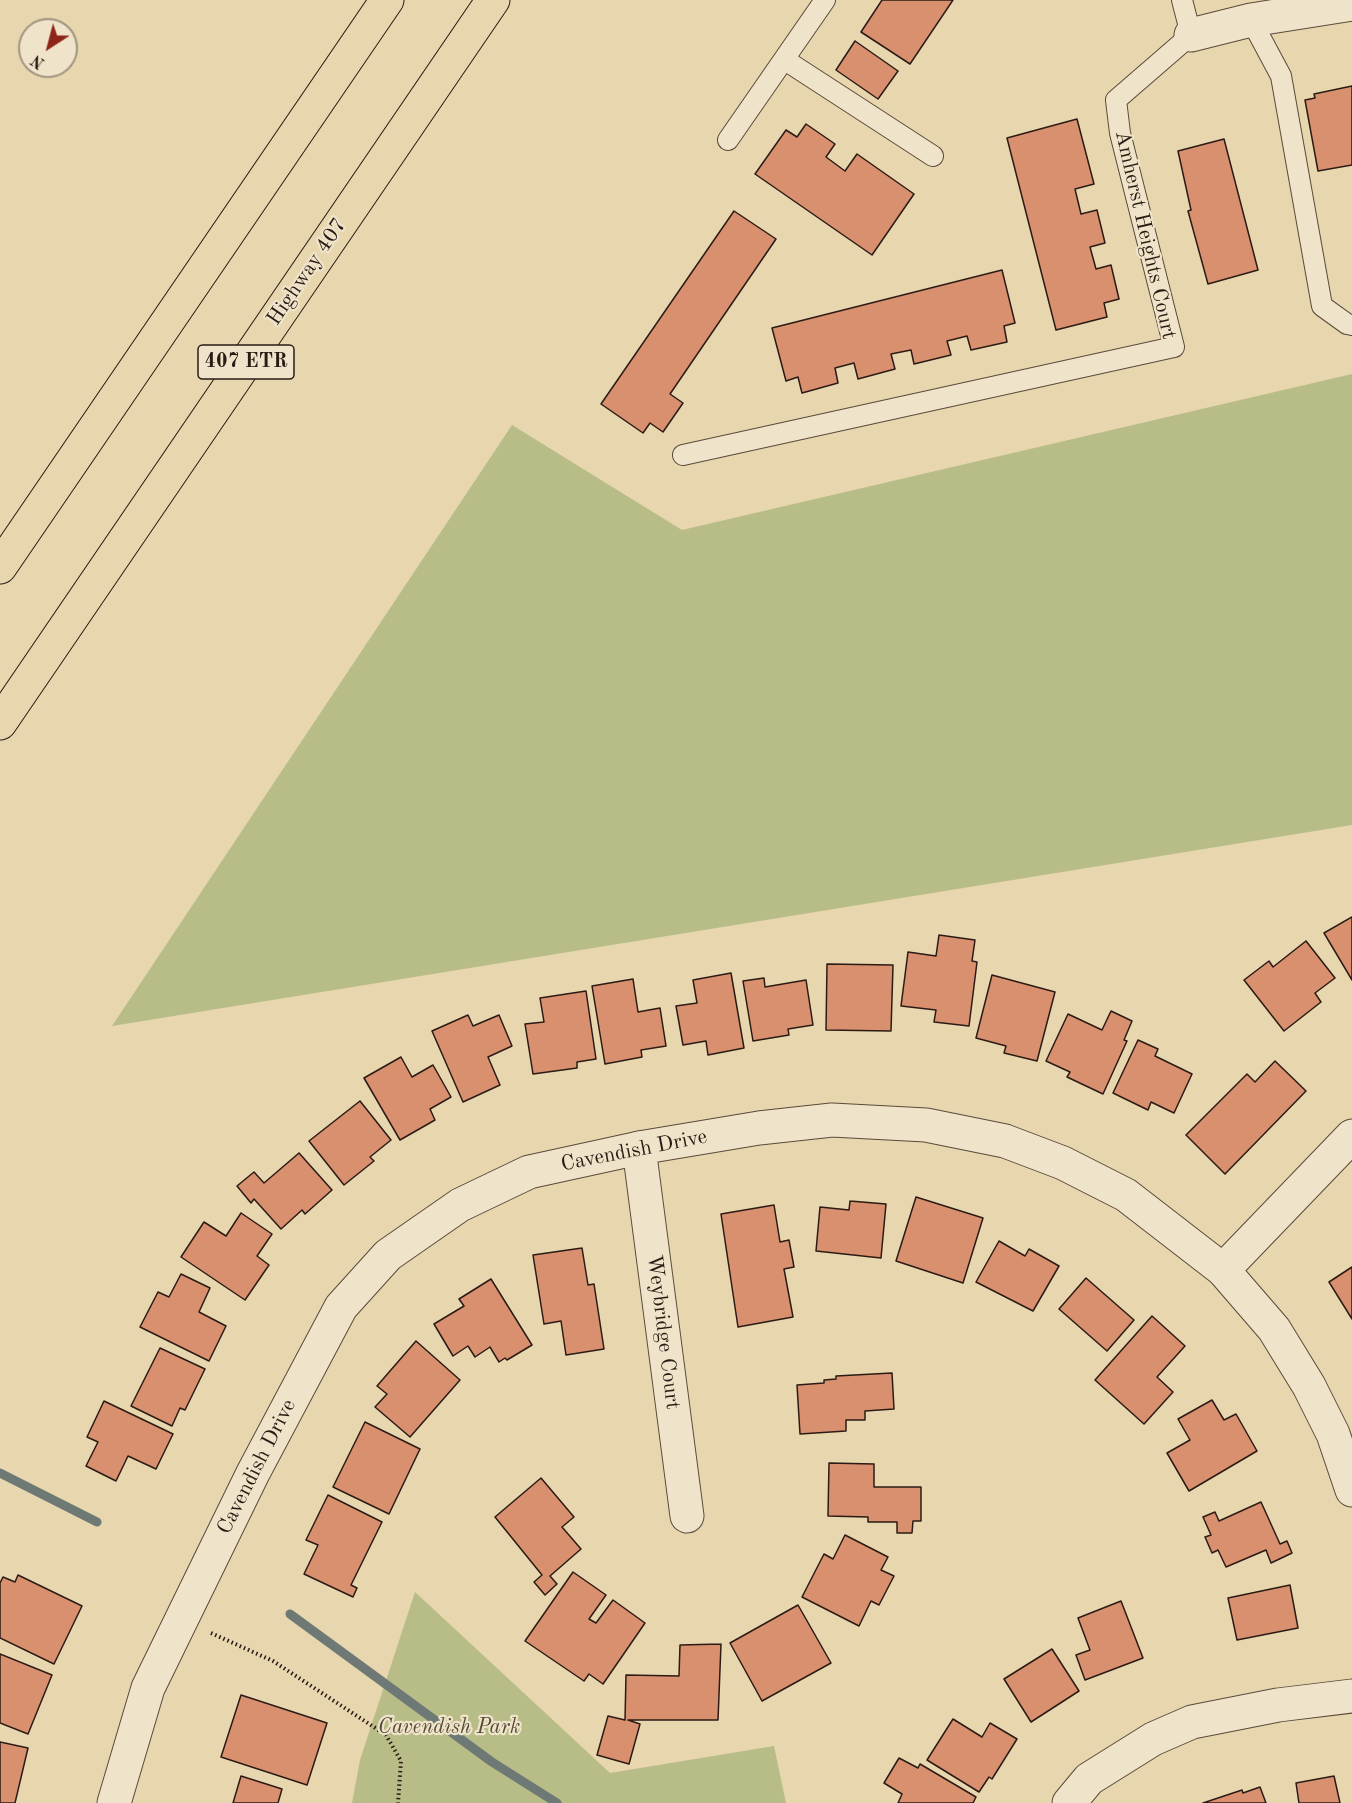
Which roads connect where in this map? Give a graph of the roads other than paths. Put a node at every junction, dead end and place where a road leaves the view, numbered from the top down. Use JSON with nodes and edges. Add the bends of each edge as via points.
{"nodes":[{"id":1,"x":387,"y":0,"type":"edge"},
{"id":2,"x":493,"y":0,"type":"edge"},
{"id":3,"x":825,"y":0,"type":"edge"},
{"id":4,"x":1182,"y":0,"type":"edge"},
{"id":5,"x":1352,"y":4,"type":"edge"},
{"id":6,"x":1251,"y":20,"type":"junction"},
{"id":7,"x":1191,"y":34,"type":"junction"},
{"id":8,"x":785,"y":60,"type":"junction"},
{"id":9,"x":729,"y":140,"type":"dead end"},
{"id":10,"x":933,"y":156,"type":"dead end"},
{"id":11,"x":1352,"y":325,"type":"edge"},
{"id":12,"x":682,"y":455,"type":"dead end"},
{"id":13,"x":0,"y":567,"type":"edge"},
{"id":14,"x":0,"y":723,"type":"edge"},
{"id":15,"x":1352,"y":1136,"type":"edge"},
{"id":16,"x":639,"y":1148,"type":"junction"},
{"id":17,"x":1223,"y":1270,"type":"junction"},
{"id":18,"x":1352,"y":1490,"type":"edge"},
{"id":19,"x":687,"y":1516,"type":"dead end"},
{"id":20,"x":1352,"y":1696,"type":"edge"},
{"id":21,"x":114,"y":1803,"type":"edge"},
{"id":22,"x":1069,"y":1803,"type":"edge"}],
"edges":[{"from":1,"to":13,"type":"highway"},
{"from":2,"to":14,"type":"highway","name":"Highway 407","number":"407 ETR"},
{"from":3,"to":8,"type":"lane"},
{"from":4,"to":7,"type":"lane"},
{"from":5,"to":6,"type":"street","name":"Amherst Heights Court"},
{"from":6,"to":7,"type":"street","name":"Amherst Heights Court"},
{"from":6,"to":11,"type":"lane","via":[[1281,76],[1322,306]]},
{"from":7,"to":12,"type":"lane","name":"Amherst Heights Court","via":[[1116,100],[1120,133],[1174,347]]},
{"from":8,"to":9,"type":"lane"},
{"from":8,"to":10,"type":"lane"},
{"from":15,"to":17,"type":"street"},
{"from":16,"to":17,"type":"street","name":"Cavendish Drive","via":[[832,1120],[926,1125],[1005,1141],[1063,1163],[1126,1195]]},
{"from":16,"to":19,"type":"street","name":"Weybridge Court"},
{"from":16,"to":21,"type":"street","name":"Cavendish Drive","via":[[529,1172],[460,1205],[388,1255],[341,1307],[253,1473],[148,1688]]},
{"from":17,"to":18,"type":"street","name":"Cavendish Drive","via":[[1274,1329],[1309,1386],[1333,1434]]},
{"from":20,"to":22,"type":"street","via":[[1192,1722],[1154,1739],[1089,1779]]}]}
